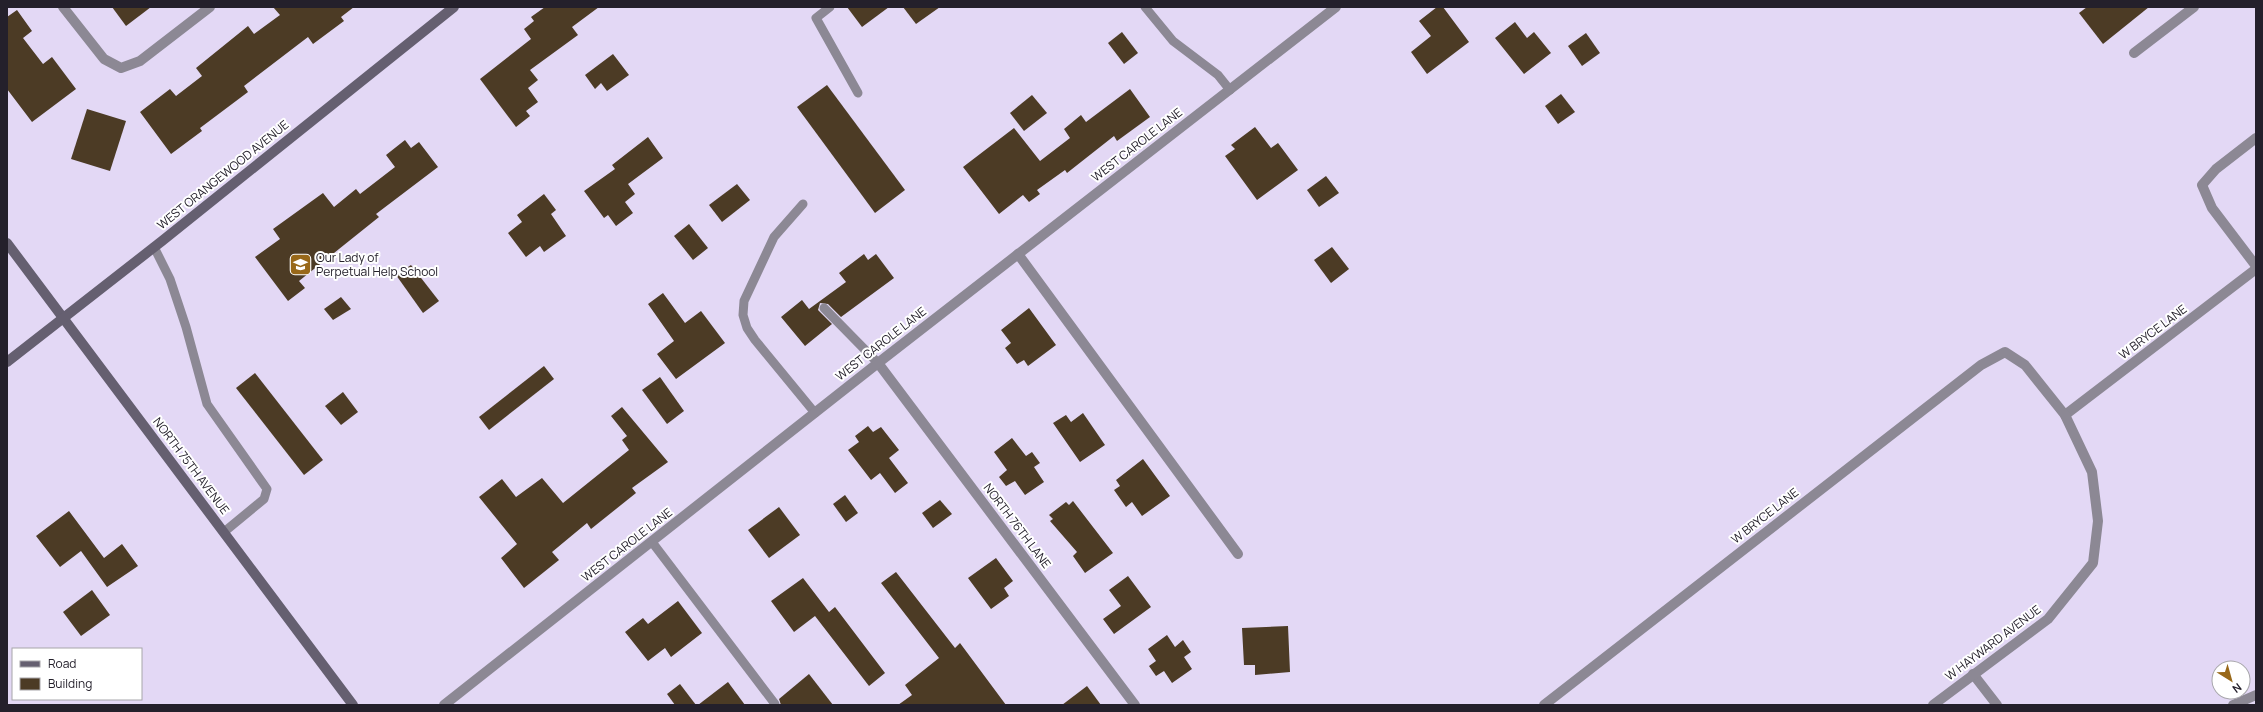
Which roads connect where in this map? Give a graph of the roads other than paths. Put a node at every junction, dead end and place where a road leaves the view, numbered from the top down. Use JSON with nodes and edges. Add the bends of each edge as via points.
{"nodes":[{"id":1,"x":63,"y":7,"type":"edge"},
{"id":2,"x":210,"y":7,"type":"edge"},
{"id":3,"x":454,"y":7,"type":"edge"},
{"id":4,"x":830,"y":7,"type":"edge"},
{"id":5,"x":1145,"y":7,"type":"edge"},
{"id":6,"x":1336,"y":7,"type":"edge"},
{"id":7,"x":2194,"y":7,"type":"edge"},
{"id":8,"x":2134,"y":53,"type":"dead end"},
{"id":9,"x":1230,"y":90,"type":"junction"},
{"id":10,"x":858,"y":93,"type":"dead end"},
{"id":11,"x":2256,"y":138,"type":"edge"},
{"id":12,"x":803,"y":204,"type":"dead end"},
{"id":13,"x":7,"y":244,"type":"edge"},
{"id":14,"x":154,"y":247,"type":"junction"},
{"id":15,"x":1018,"y":254,"type":"junction"},
{"id":16,"x":2256,"y":268,"type":"edge"},
{"id":17,"x":824,"y":308,"type":"dead end"},
{"id":18,"x":64,"y":318,"type":"junction"},
{"id":19,"x":2004,"y":352,"type":"joint"},
{"id":20,"x":7,"y":362,"type":"edge"},
{"id":21,"x":878,"y":363,"type":"junction"},
{"id":22,"x":815,"y":413,"type":"junction"},
{"id":23,"x":2065,"y":415,"type":"junction"},
{"id":24,"x":224,"y":532,"type":"junction"},
{"id":25,"x":652,"y":542,"type":"junction"},
{"id":26,"x":1238,"y":554,"type":"dead end"},
{"id":27,"x":1973,"y":674,"type":"junction"},
{"id":28,"x":2256,"y":695,"type":"edge"},
{"id":29,"x":775,"y":704,"type":"edge"},
{"id":30,"x":353,"y":705,"type":"edge"},
{"id":31,"x":444,"y":705,"type":"edge"},
{"id":32,"x":1135,"y":705,"type":"edge"},
{"id":33,"x":1544,"y":705,"type":"edge"},
{"id":34,"x":1933,"y":705,"type":"edge"},
{"id":35,"x":1997,"y":705,"type":"edge"},
{"id":36,"x":2233,"y":705,"type":"edge"}],
"edges":[{"from":1,"to":2,"type":"street","via":[[104,59],[121,68],[140,61]]},
{"from":3,"to":14,"type":"main road","name":"WEST ORANGEWOOD AVENUE"},
{"from":4,"to":10,"type":"lane","via":[[816,18]]},
{"from":5,"to":9,"type":"lane","via":[[1173,41],[1218,75]]},
{"from":6,"to":9,"type":"street","name":"WEST CAROLE LANE"},
{"from":7,"to":8,"type":"street"},
{"from":9,"to":15,"type":"street","name":"WEST CAROLE LANE"},
{"from":11,"to":16,"type":"street","via":[[2216,169],[2202,185],[2212,208]]},
{"from":12,"to":22,"type":"lane","via":[[774,237],[744,301],[743,315],[747,328],[755,340]]},
{"from":13,"to":18,"type":"main road","name":"NORTH 75TH AVENUE"},
{"from":14,"to":18,"type":"main road","name":"WEST ORANGEWOOD AVENUE"},
{"from":14,"to":24,"type":"lane","via":[[170,279],[207,404],[267,488],[264,500]]},
{"from":15,"to":21,"type":"street","name":"WEST CAROLE LANE"},
{"from":15,"to":26,"type":"street"},
{"from":16,"to":23,"type":"street","name":"W BRYCE LANE"},
{"from":17,"to":21,"type":"lane"},
{"from":18,"to":20,"type":"main road","name":"WEST ORANGEWOOD AVENUE"},
{"from":18,"to":24,"type":"main road","name":"NORTH 75TH AVENUE"},
{"from":19,"to":23,"type":"street","name":"W HAYWARD AVENUE","via":[[2025,365]]},
{"from":19,"to":33,"type":"street","name":"W BRYCE LANE","via":[[1981,365]]},
{"from":21,"to":22,"type":"street","name":"WEST CAROLE LANE"},
{"from":21,"to":32,"type":"street","name":"NORTH 76TH LANE"},
{"from":22,"to":25,"type":"street","name":"WEST CAROLE LANE"},
{"from":23,"to":27,"type":"street","name":"W HAYWARD AVENUE","via":[[2092,472],[2098,521],[2093,563],[2048,619]]},
{"from":24,"to":30,"type":"main road","name":"NORTH 75TH AVENUE"},
{"from":25,"to":29,"type":"lane"},
{"from":25,"to":31,"type":"street","name":"WEST CAROLE LANE"},
{"from":27,"to":34,"type":"street","name":"W HAYWARD AVENUE"},
{"from":27,"to":35,"type":"street"},
{"from":28,"to":36,"type":"street"}]}
